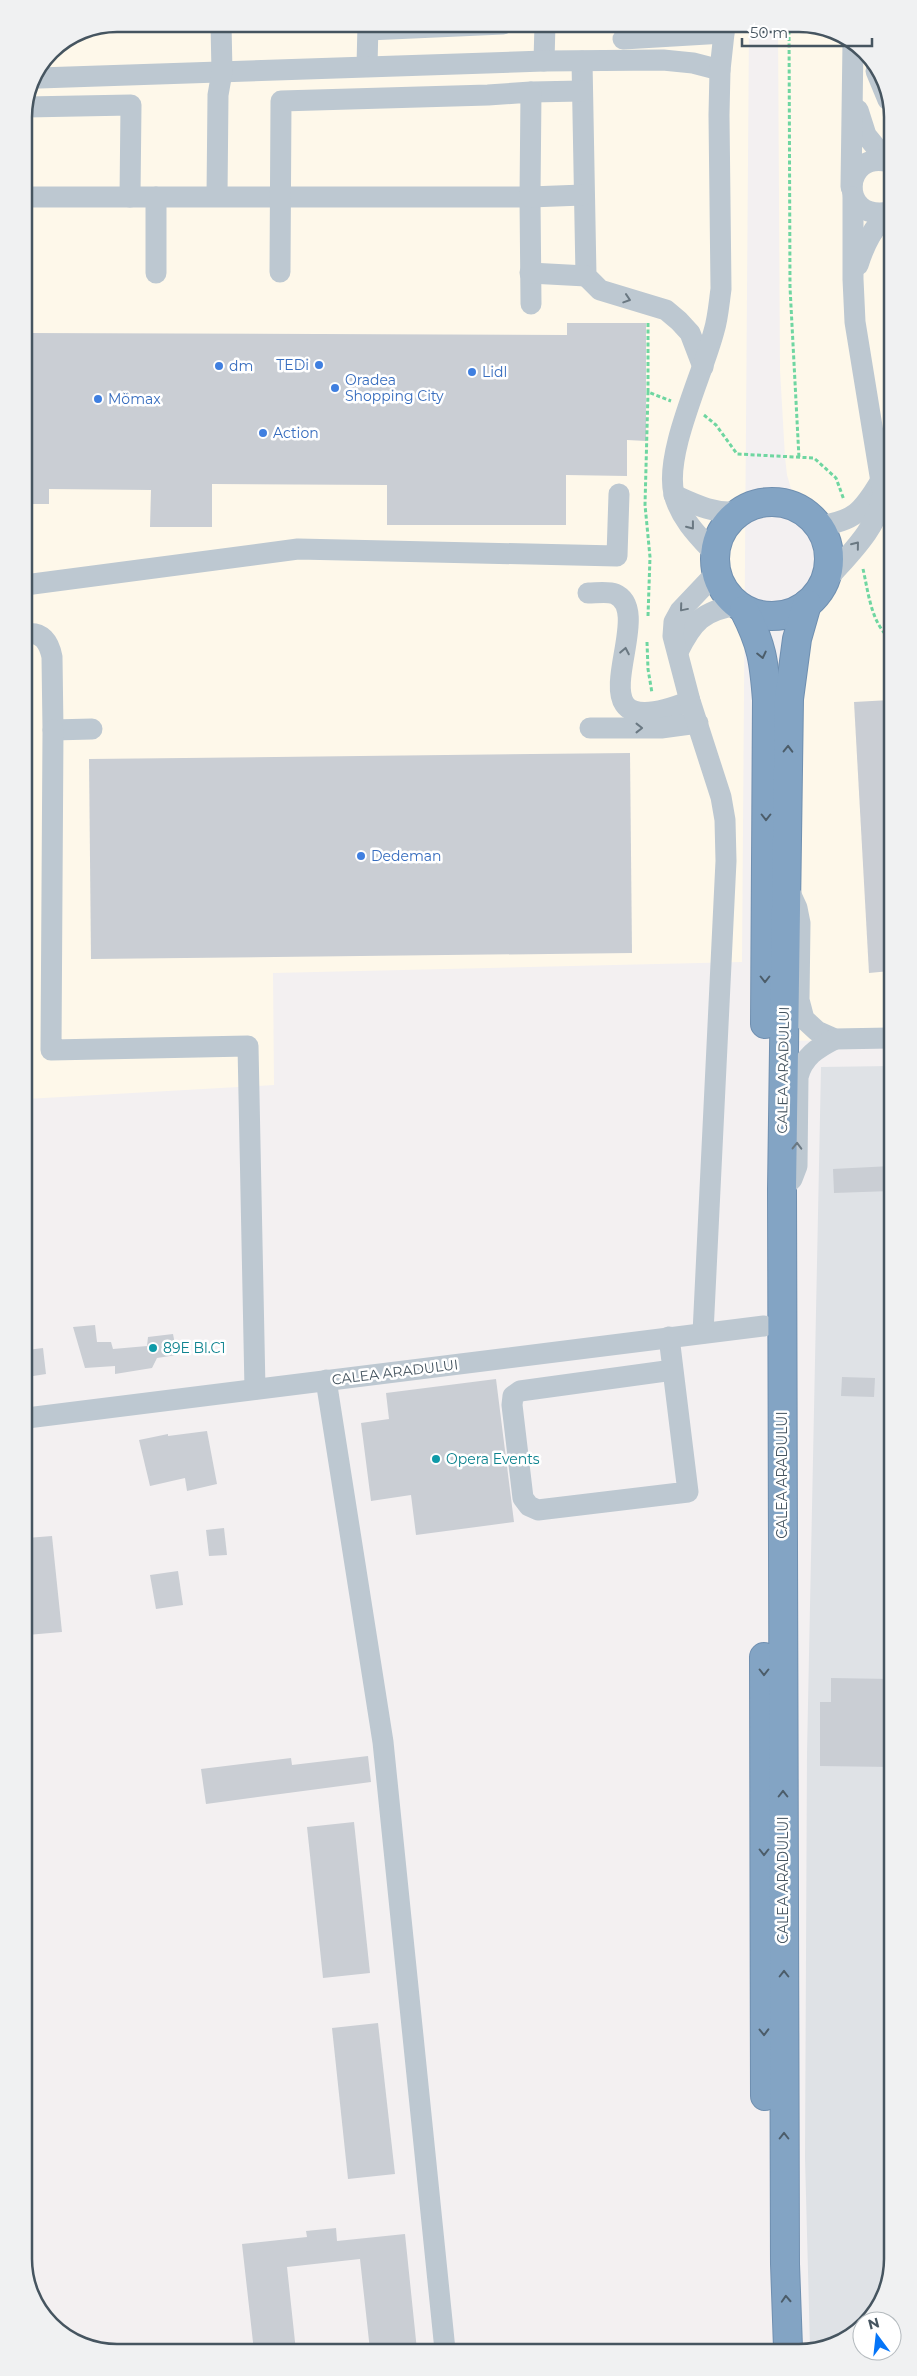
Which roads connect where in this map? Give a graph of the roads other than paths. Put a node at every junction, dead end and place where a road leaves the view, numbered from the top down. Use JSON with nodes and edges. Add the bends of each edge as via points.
{"nodes":[{"id":1,"x":221,"y":32,"type":"edge"},
{"id":2,"x":368,"y":32,"type":"edge"},
{"id":3,"x":545,"y":33,"type":"edge"},
{"id":4,"x":685,"y":33,"type":"edge"},
{"id":5,"x":724,"y":33,"type":"edge"},
{"id":6,"x":623,"y":39,"type":"dead end"},
{"id":7,"x":853,"y":52,"type":"edge"},
{"id":8,"x":544,"y":61,"type":"junction"},
{"id":9,"x":582,"y":61,"type":"junction"},
{"id":10,"x":367,"y":66,"type":"junction"},
{"id":11,"x":280,"y":70,"type":"junction"},
{"id":12,"x":720,"y":70,"type":"junction"},
{"id":13,"x":222,"y":72,"type":"junction"},
{"id":14,"x":42,"y":78,"type":"edge"},
{"id":15,"x":582,"y":91,"type":"junction"},
{"id":16,"x":531,"y":92,"type":"junction"},
{"id":17,"x":853,"y":97,"type":"junction"},
{"id":18,"x":281,"y":101,"type":"junction"},
{"id":19,"x":34,"y":107,"type":"edge"},
{"id":20,"x":884,"y":157,"type":"edge"},
{"id":21,"x":884,"y":161,"type":"edge"},
{"id":22,"x":852,"y":192,"type":"junction"},
{"id":23,"x":583,"y":195,"type":"junction"},
{"id":24,"x":217,"y":196,"type":"junction"},
{"id":25,"x":279,"y":196,"type":"junction"},
{"id":26,"x":530,"y":196,"type":"junction"},
{"id":27,"x":33,"y":197,"type":"edge"},
{"id":28,"x":130,"y":197,"type":"junction"},
{"id":29,"x":156,"y":197,"type":"junction"},
{"id":30,"x":884,"y":213,"type":"edge"},
{"id":31,"x":884,"y":217,"type":"edge"},
{"id":32,"x":156,"y":272,"type":"dead end"},
{"id":33,"x":280,"y":272,"type":"dead end"},
{"id":34,"x":530,"y":273,"type":"junction"},
{"id":35,"x":586,"y":276,"type":"junction"},
{"id":36,"x":853,"y":279,"type":"junction"},
{"id":37,"x":531,"y":304,"type":"dead end"},
{"id":38,"x":702,"y":367,"type":"junction"},
{"id":39,"x":881,"y":480,"type":"junction"},
{"id":40,"x":619,"y":494,"type":"dead end"},
{"id":41,"x":674,"y":495,"type":"junction"},
{"id":42,"x":739,"y":512,"type":"junction"},
{"id":43,"x":818,"y":526,"type":"junction"},
{"id":44,"x":715,"y":563,"type":"junction"},
{"id":45,"x":824,"y":582,"type":"junction"},
{"id":46,"x":33,"y":584,"type":"edge"},
{"id":47,"x":588,"y":593,"type":"dead end"},
{"id":48,"x":807,"y":604,"type":"junction"},
{"id":49,"x":741,"y":608,"type":"junction"},
{"id":50,"x":33,"y":635,"type":"edge"},
{"id":51,"x":678,"y":652,"type":"junction"},
{"id":52,"x":690,"y":701,"type":"junction"},
{"id":53,"x":698,"y":723,"type":"junction"},
{"id":54,"x":590,"y":728,"type":"dead end"},
{"id":55,"x":92,"y":729,"type":"dead end"},
{"id":56,"x":53,"y":730,"type":"junction"},
{"id":57,"x":786,"y":886,"type":"junction"},
{"id":58,"x":884,"y":1038,"type":"edge"},
{"id":59,"x":835,"y":1039,"type":"junction"},
{"id":60,"x":782,"y":1189,"type":"junction"},
{"id":61,"x":764,"y":1326,"type":"junction"},
{"id":62,"x":703,"y":1333,"type":"junction"},
{"id":63,"x":669,"y":1337,"type":"junction"},
{"id":64,"x":673,"y":1370,"type":"junction"},
{"id":65,"x":326,"y":1380,"type":"junction"},
{"id":66,"x":255,"y":1389,"type":"junction"},
{"id":67,"x":32,"y":1417,"type":"edge"},
{"id":68,"x":444,"y":2343,"type":"edge"},
{"id":69,"x":769,"y":2344,"type":"edge"},
{"id":70,"x":788,"y":2344,"type":"edge"}],
"edges":[{"from":1,"to":13,"type":"street"},
{"from":2,"to":10,"type":"street"},
{"from":3,"to":8,"type":"street"},
{"from":4,"to":6,"type":"street"},
{"from":5,"to":12,"type":"street"},
{"from":7,"to":17,"type":"street"},
{"from":8,"to":9,"type":"street"},
{"from":8,"to":10,"type":"street"},
{"from":9,"to":12,"type":"street","via":[[663,60]]},
{"from":9,"to":15,"type":"street"},
{"from":10,"to":11,"type":"street"},
{"from":11,"to":13,"type":"street"},
{"from":11,"to":18,"type":"street"},
{"from":12,"to":38,"type":"street","via":[[720,290],[714,331]]},
{"from":13,"to":14,"type":"street"},
{"from":13,"to":24,"type":"street","via":[[218,95]]},
{"from":15,"to":16,"type":"street"},
{"from":15,"to":23,"type":"street"},
{"from":16,"to":18,"type":"street"},
{"from":16,"to":26,"type":"street"},
{"from":17,"to":20,"type":"street","via":[[866,135]]},
{"from":17,"to":22,"type":"street"},
{"from":18,"to":25,"type":"street"},
{"from":19,"to":28,"type":"street","via":[[131,105]]},
{"from":21,"to":22,"type":"street","via":[[867,162],[859,168],[853,176]]},
{"from":22,"to":30,"type":"street","via":[[859,206],[868,212]]},
{"from":22,"to":36,"type":"street"},
{"from":23,"to":26,"type":"street"},
{"from":23,"to":35,"type":"street"},
{"from":24,"to":25,"type":"street"},
{"from":24,"to":29,"type":"street"},
{"from":25,"to":26,"type":"street"},
{"from":25,"to":33,"type":"street"},
{"from":26,"to":34,"type":"street"},
{"from":27,"to":28,"type":"street"},
{"from":28,"to":29,"type":"street"},
{"from":29,"to":32,"type":"street"},
{"from":31,"to":36,"type":"street","via":[[865,242]]},
{"from":34,"to":35,"type":"street"},
{"from":34,"to":37,"type":"street"},
{"from":35,"to":38,"type":"street","one_way":true,"via":[[600,290],[666,310],[679,320],[690,333]]},
{"from":36,"to":39,"type":"street","via":[[856,322]]},
{"from":38,"to":41,"type":"street","via":[[673,457],[671,479]]},
{"from":39,"to":43,"type":"street","via":[[866,506],[851,518]]},
{"from":45,"to":39,"type":"street","one_way":true,"via":[[857,545],[881,509]]},
{"from":40,"to":46,"type":"street","via":[[617,556],[298,550]]},
{"from":41,"to":42,"type":"street","via":[[701,508]]},
{"from":41,"to":44,"type":"street","one_way":true,"via":[[681,514]]},
{"from":42,"to":43,"type":"highway","name":"CALEA ARADULUI","via":[[763,502],[778,502],[807,513]]},
{"from":42,"to":44,"type":"highway","name":"CALEA ARADULUI","via":[[723,530]]},
{"from":43,"to":45,"type":"highway","name":"CALEA ARADULUI","via":[[827,542],[829,556]]},
{"from":44,"to":49,"type":"highway","name":"CALEA ARADULUI","via":[[720,585]]},
{"from":44,"to":51,"type":"street","one_way":true,"via":[[674,622],[673,636]]},
{"from":45,"to":48,"type":"highway","name":"CALEA ARADULUI"},
{"from":52,"to":47,"type":"street","one_way":true,"via":[[658,712],[631,709],[621,699],[619,677],[629,614],[625,602],[615,594]]},
{"from":48,"to":49,"type":"highway","name":"CALEA ARADULUI","via":[[793,613],[777,617],[760,616]]},
{"from":57,"to":48,"type":"highway","name":"CALEA ARADULUI","one_way":true,"via":[[789,699],[797,639]]},
{"from":49,"to":51,"type":"street","via":[[717,609],[702,616],[685,636]]},
{"from":49,"to":61,"type":"highway","name":"CALEA ARADULUI","one_way":true,"via":[[758,637],[765,665],[767,700]]},
{"from":50,"to":56,"type":"street","via":[[39,635],[50,648],[52,657]]},
{"from":51,"to":52,"type":"street"},
{"from":52,"to":53,"type":"street"},
{"from":54,"to":53,"type":"street","one_way":true,"via":[[661,728]]},
{"from":53,"to":62,"type":"street","via":[[721,797],[726,861]]},
{"from":55,"to":56,"type":"street"},
{"from":56,"to":66,"type":"street","via":[[51,1050],[248,1046]]},
{"from":57,"to":59,"type":"street","via":[[797,908],[800,923],[800,1010],[804,1020],[817,1031]]},
{"from":57,"to":60,"type":"highway","name":"CALEA ARADULUI"},
{"from":58,"to":59,"type":"street"},
{"from":60,"to":59,"type":"street","one_way":true,"via":[[792,1179],[797,1166],[798,1077],[801,1065],[818,1047]]},
{"from":70,"to":60,"type":"highway","name":"CALEA ARADULUI","one_way":true,"via":[[784,2264]]},
{"from":61,"to":62,"type":"street","name":"CALEA ARADULUI"},
{"from":61,"to":69,"type":"highway","name":"CALEA ARADULUI","one_way":true,"via":[[763,1960]]},
{"from":62,"to":63,"type":"street","name":"CALEA ARADULUI"},
{"from":63,"to":64,"type":"street"},
{"from":63,"to":65,"type":"street","name":"CALEA ARADULUI"},
{"from":64,"to":64,"type":"street","via":[[688,1492],[538,1510],[529,1506],[523,1498],[513,1396],[520,1391]]},
{"from":65,"to":66,"type":"street","name":"CALEA ARADULUI"},
{"from":65,"to":68,"type":"street","via":[[383,1742]]},
{"from":66,"to":67,"type":"street","name":"CALEA ARADULUI"}]}
